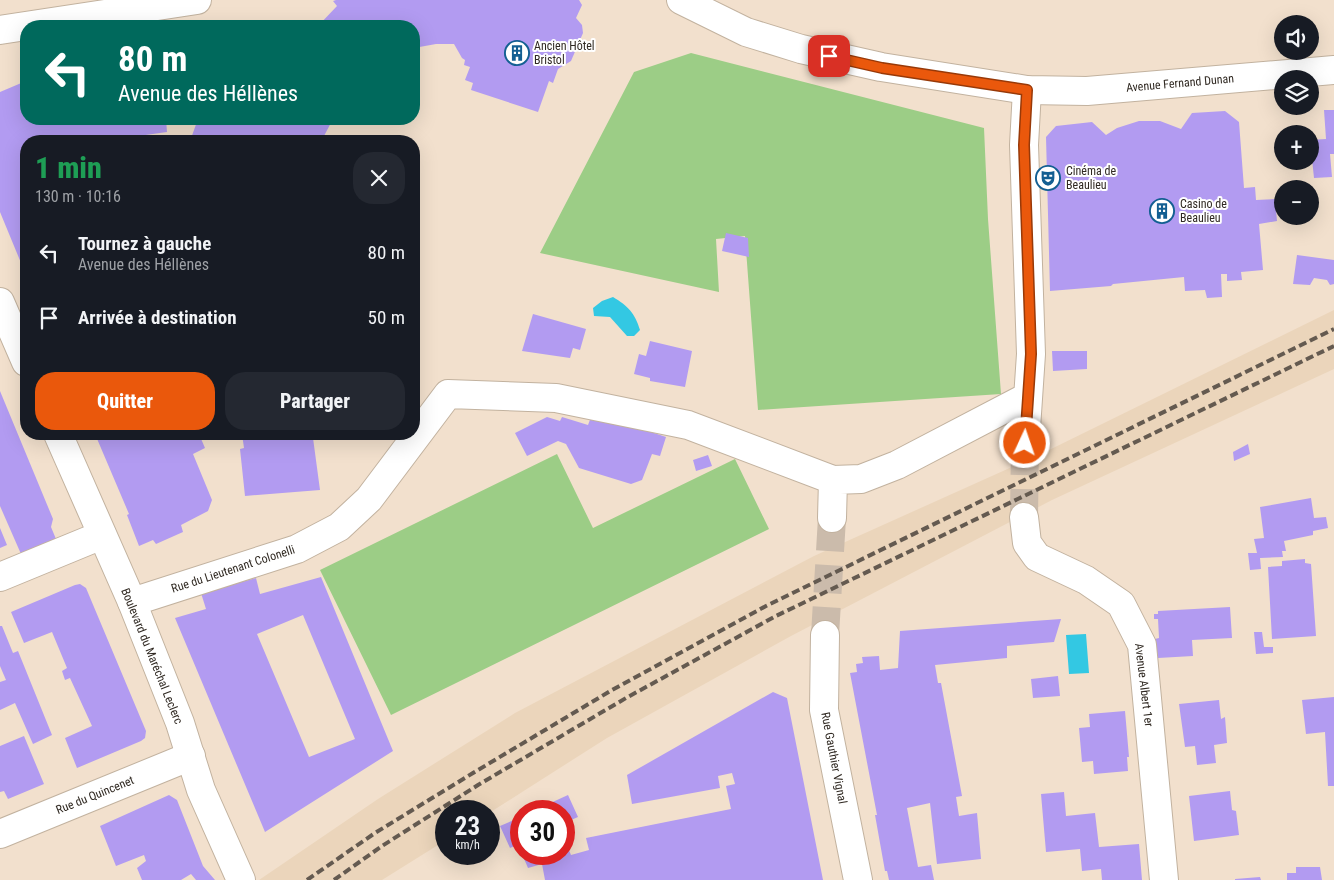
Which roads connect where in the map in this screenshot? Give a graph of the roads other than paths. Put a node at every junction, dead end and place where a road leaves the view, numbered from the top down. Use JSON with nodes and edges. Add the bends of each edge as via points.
{"nodes":[{"id":1,"x":197,"y":0,"type":"edge"},
{"id":2,"x":681,"y":0,"type":"edge"},
{"id":3,"x":66,"y":20,"type":"edge"},
{"id":4,"x":20,"y":27,"type":"edge"},
{"id":5,"x":0,"y":30,"type":"edge"},
{"id":6,"x":1334,"y":70,"type":"edge"},
{"id":7,"x":1027,"y":90,"type":"junction"},
{"id":8,"x":0,"y":302,"type":"edge"},
{"id":9,"x":20,"y":348,"type":"edge"},
{"id":10,"x":1027,"y":397,"type":"junction"},
{"id":11,"x":420,"y":431,"type":"edge"},
{"id":12,"x":61,"y":440,"type":"edge"},
{"id":13,"x":413,"y":440,"type":"edge"},
{"id":14,"x":1025,"y":443,"type":"tunnel mouth"},
{"id":15,"x":833,"y":480,"type":"junction"},
{"id":16,"x":1024,"y":517,"type":"tunnel mouth"},
{"id":17,"x":832,"y":518,"type":"tunnel mouth"},
{"id":18,"x":102,"y":535,"type":"junction"},
{"id":19,"x":0,"y":577,"type":"edge"},
{"id":20,"x":132,"y":602,"type":"junction"},
{"id":21,"x":824,"y":635,"type":"tunnel mouth"},
{"id":22,"x":190,"y":756,"type":"junction"},
{"id":23,"x":0,"y":834,"type":"edge"},
{"id":24,"x":241,"y":880,"type":"edge"},
{"id":25,"x":858,"y":880,"type":"edge"},
{"id":26,"x":1164,"y":880,"type":"edge"}],
"edges":[{"from":1,"to":3,"type":"street"},
{"from":2,"to":7,"type":"street","name":"Avenue Fernand Dunan","via":[[746,32],[801,49],[882,68]]},
{"from":4,"to":5,"type":"street"},
{"from":6,"to":7,"type":"street","name":"Avenue Fernand Dunan","via":[[1087,91]]},
{"from":7,"to":10,"type":"street","via":[[1024,145],[1031,354]]},
{"from":8,"to":9,"type":"street"},
{"from":10,"to":14,"type":"street"},
{"from":10,"to":15,"type":"street","via":[[896,465],[861,479]]},
{"from":11,"to":15,"type":"street","name":"Rue du Lieutenant Colonelli","via":[[448,394],[556,398],[688,425]]},
{"from":12,"to":18,"type":"street","name":"Boulevard du Maréchal Leclerc"},
{"from":13,"to":20,"type":"street","name":"Rue du Lieutenant Colonelli","via":[[369,499],[339,527],[297,549]]},
{"from":15,"to":17,"type":"street"},
{"from":16,"to":26,"type":"street","name":"Avenue Albert 1er","via":[[1027,543],[1037,556],[1086,580],[1121,604],[1142,645]]},
{"from":18,"to":19,"type":"street"},
{"from":18,"to":20,"type":"street","name":"Boulevard du Maréchal Leclerc"},
{"from":20,"to":22,"type":"street","name":"Boulevard du Maréchal Leclerc"},
{"from":21,"to":25,"type":"street","name":"Rue Gauthier Vignal","via":[[824,710]]},
{"from":22,"to":23,"type":"street","name":"Rue du Quincenet"},
{"from":22,"to":24,"type":"street","name":"Boulevard du Maréchal Leclerc","via":[[201,790]]}]}
